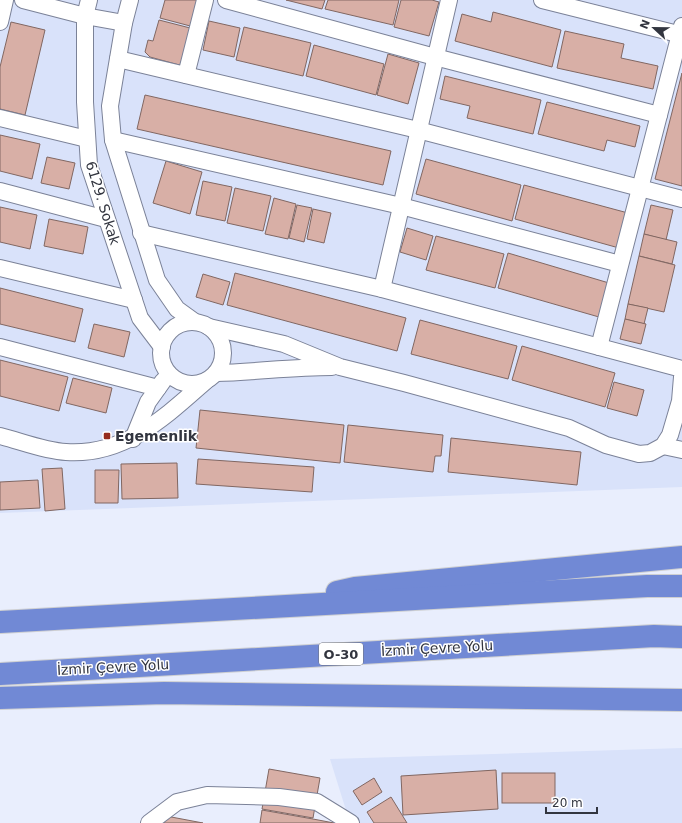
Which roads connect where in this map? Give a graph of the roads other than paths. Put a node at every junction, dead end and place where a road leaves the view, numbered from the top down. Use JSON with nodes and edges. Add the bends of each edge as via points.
{"nodes":[{"id":1,"x":5,"y":0,"type":"edge"},
{"id":2,"x":23,"y":0,"type":"edge"},
{"id":3,"x":89,"y":0,"type":"edge"},
{"id":4,"x":130,"y":0,"type":"edge"},
{"id":5,"x":205,"y":0,"type":"edge"},
{"id":6,"x":226,"y":0,"type":"edge"},
{"id":7,"x":449,"y":0,"type":"edge"},
{"id":8,"x":542,"y":0,"type":"edge"},
{"id":9,"x":85,"y":16,"type":"junction"},
{"id":10,"x":0,"y":22,"type":"edge"},
{"id":11,"x":124,"y":23,"type":"junction"},
{"id":12,"x":681,"y":32,"type":"edge"},
{"id":13,"x":435,"y":57,"type":"junction"},
{"id":14,"x":118,"y":59,"type":"junction"},
{"id":15,"x":186,"y":75,"type":"junction"},
{"id":16,"x":659,"y":115,"type":"junction"},
{"id":17,"x":0,"y":118,"type":"edge"},
{"id":18,"x":418,"y":130,"type":"junction"},
{"id":19,"x":87,"y":139,"type":"junction"},
{"id":20,"x":113,"y":140,"type":"junction"},
{"id":21,"x":640,"y":188,"type":"junction"},
{"id":22,"x":0,"y":191,"type":"edge"},
{"id":23,"x":682,"y":200,"type":"edge"},
{"id":24,"x":401,"y":206,"type":"junction"},
{"id":25,"x":106,"y":218,"type":"junction"},
{"id":26,"x":141,"y":233,"type":"junction"},
{"id":27,"x":620,"y":264,"type":"junction"},
{"id":28,"x":0,"y":268,"type":"edge"},
{"id":29,"x":382,"y":289,"type":"junction"},
{"id":30,"x":134,"y":300,"type":"junction"},
{"id":31,"x":202,"y":325,"type":"junction"},
{"id":32,"x":0,"y":347,"type":"edge"},
{"id":33,"x":162,"y":347,"type":"junction"},
{"id":34,"x":599,"y":347,"type":"junction"},
{"id":35,"x":340,"y":367,"type":"junction"},
{"id":36,"x":682,"y":369,"type":"edge"},
{"id":37,"x":169,"y":373,"type":"junction"},
{"id":38,"x":211,"y":377,"type":"junction"},
{"id":39,"x":682,"y":377,"type":"edge"},
{"id":40,"x":158,"y":388,"type":"junction"},
{"id":41,"x":0,"y":436,"type":"edge"},
{"id":42,"x":133,"y":439,"type":"junction"},
{"id":43,"x":664,"y":446,"type":"junction"},
{"id":44,"x":682,"y":450,"type":"edge"},
{"id":45,"x":682,"y":557,"type":"edge"},
{"id":46,"x":682,"y":586,"type":"edge"},
{"id":47,"x":274,"y":607,"type":"junction"},
{"id":48,"x":0,"y":622,"type":"edge"},
{"id":49,"x":682,"y":637,"type":"edge"},
{"id":50,"x":0,"y":674,"type":"edge"},
{"id":51,"x":0,"y":698,"type":"edge"},
{"id":52,"x":682,"y":700,"type":"edge"},
{"id":53,"x":149,"y":823,"type":"edge"},
{"id":54,"x":351,"y":823,"type":"edge"}],
"edges":[{"from":1,"to":10,"type":"street"},
{"from":2,"to":9,"type":"street"},
{"from":3,"to":9,"type":"street","name":"6129. Sokak"},
{"from":4,"to":11,"type":"street","name":"6129. Sokak"},
{"from":5,"to":15,"type":"street"},
{"from":6,"to":13,"type":"street"},
{"from":7,"to":13,"type":"street"},
{"from":8,"to":12,"type":"street"},
{"from":9,"to":11,"type":"street"},
{"from":9,"to":19,"type":"street","name":"6129. Sokak","via":[[84,102]]},
{"from":11,"to":14,"type":"street","name":"6129. Sokak"},
{"from":12,"to":16,"type":"street"},
{"from":13,"to":16,"type":"street"},
{"from":13,"to":18,"type":"street"},
{"from":14,"to":15,"type":"street"},
{"from":14,"to":20,"type":"street","name":"6129. Sokak","via":[[110,106]]},
{"from":15,"to":18,"type":"street"},
{"from":16,"to":21,"type":"street"},
{"from":17,"to":19,"type":"street"},
{"from":18,"to":21,"type":"street"},
{"from":18,"to":24,"type":"street"},
{"from":19,"to":25,"type":"street","name":"6129. Sokak","via":[[89,166]]},
{"from":20,"to":24,"type":"street"},
{"from":20,"to":26,"type":"street","name":"6129. Sokak"},
{"from":21,"to":23,"type":"street"},
{"from":21,"to":27,"type":"street"},
{"from":22,"to":25,"type":"street"},
{"from":24,"to":27,"type":"street"},
{"from":24,"to":29,"type":"street"},
{"from":25,"to":30,"type":"street","name":"6129. Sokak"},
{"from":26,"to":29,"type":"street"},
{"from":26,"to":31,"type":"street","name":"6129. Sokak","via":[[158,280],[177,308]]},
{"from":27,"to":34,"type":"street"},
{"from":28,"to":30,"type":"street"},
{"from":29,"to":34,"type":"street"},
{"from":30,"to":33,"type":"street","name":"6129. Sokak","via":[[140,318]]},
{"from":31,"to":33,"type":"street","via":[[178,326],[165,339]]},
{"from":31,"to":35,"type":"street","via":[[284,344]]},
{"from":31,"to":38,"type":"street","via":[[217,334],[222,344],[221,365]]},
{"from":32,"to":40,"type":"street"},
{"from":33,"to":37,"type":"street","via":[[164,365]]},
{"from":34,"to":36,"type":"street"},
{"from":35,"to":38,"type":"street","via":[[303,367]]},
{"from":35,"to":43,"type":"street","via":[[569,428],[622,450],[639,454],[650,453]]},
{"from":37,"to":38,"type":"street","via":[[176,380],[196,384]]},
{"from":37,"to":40,"type":"street"},
{"from":38,"to":42,"type":"street","via":[[169,413]]},
{"from":39,"to":43,"type":"street","via":[[680,401]]},
{"from":40,"to":42,"type":"street","via":[[148,402]]},
{"from":41,"to":42,"type":"street","via":[[64,452],[92,452]]},
{"from":43,"to":44,"type":"street"},
{"from":45,"to":47,"type":"highway","via":[[355,588]]},
{"from":46,"to":47,"type":"highway","via":[[639,586]]},
{"from":47,"to":48,"type":"highway"},
{"from":49,"to":50,"type":"highway","name":"İzmir Çevre Yolu","number":"O-30","via":[[654,636]]},
{"from":51,"to":52,"type":"highway","via":[[164,693]]},
{"from":53,"to":54,"type":"street","via":[[177,802],[207,795],[279,797],[317,802]]}]}
